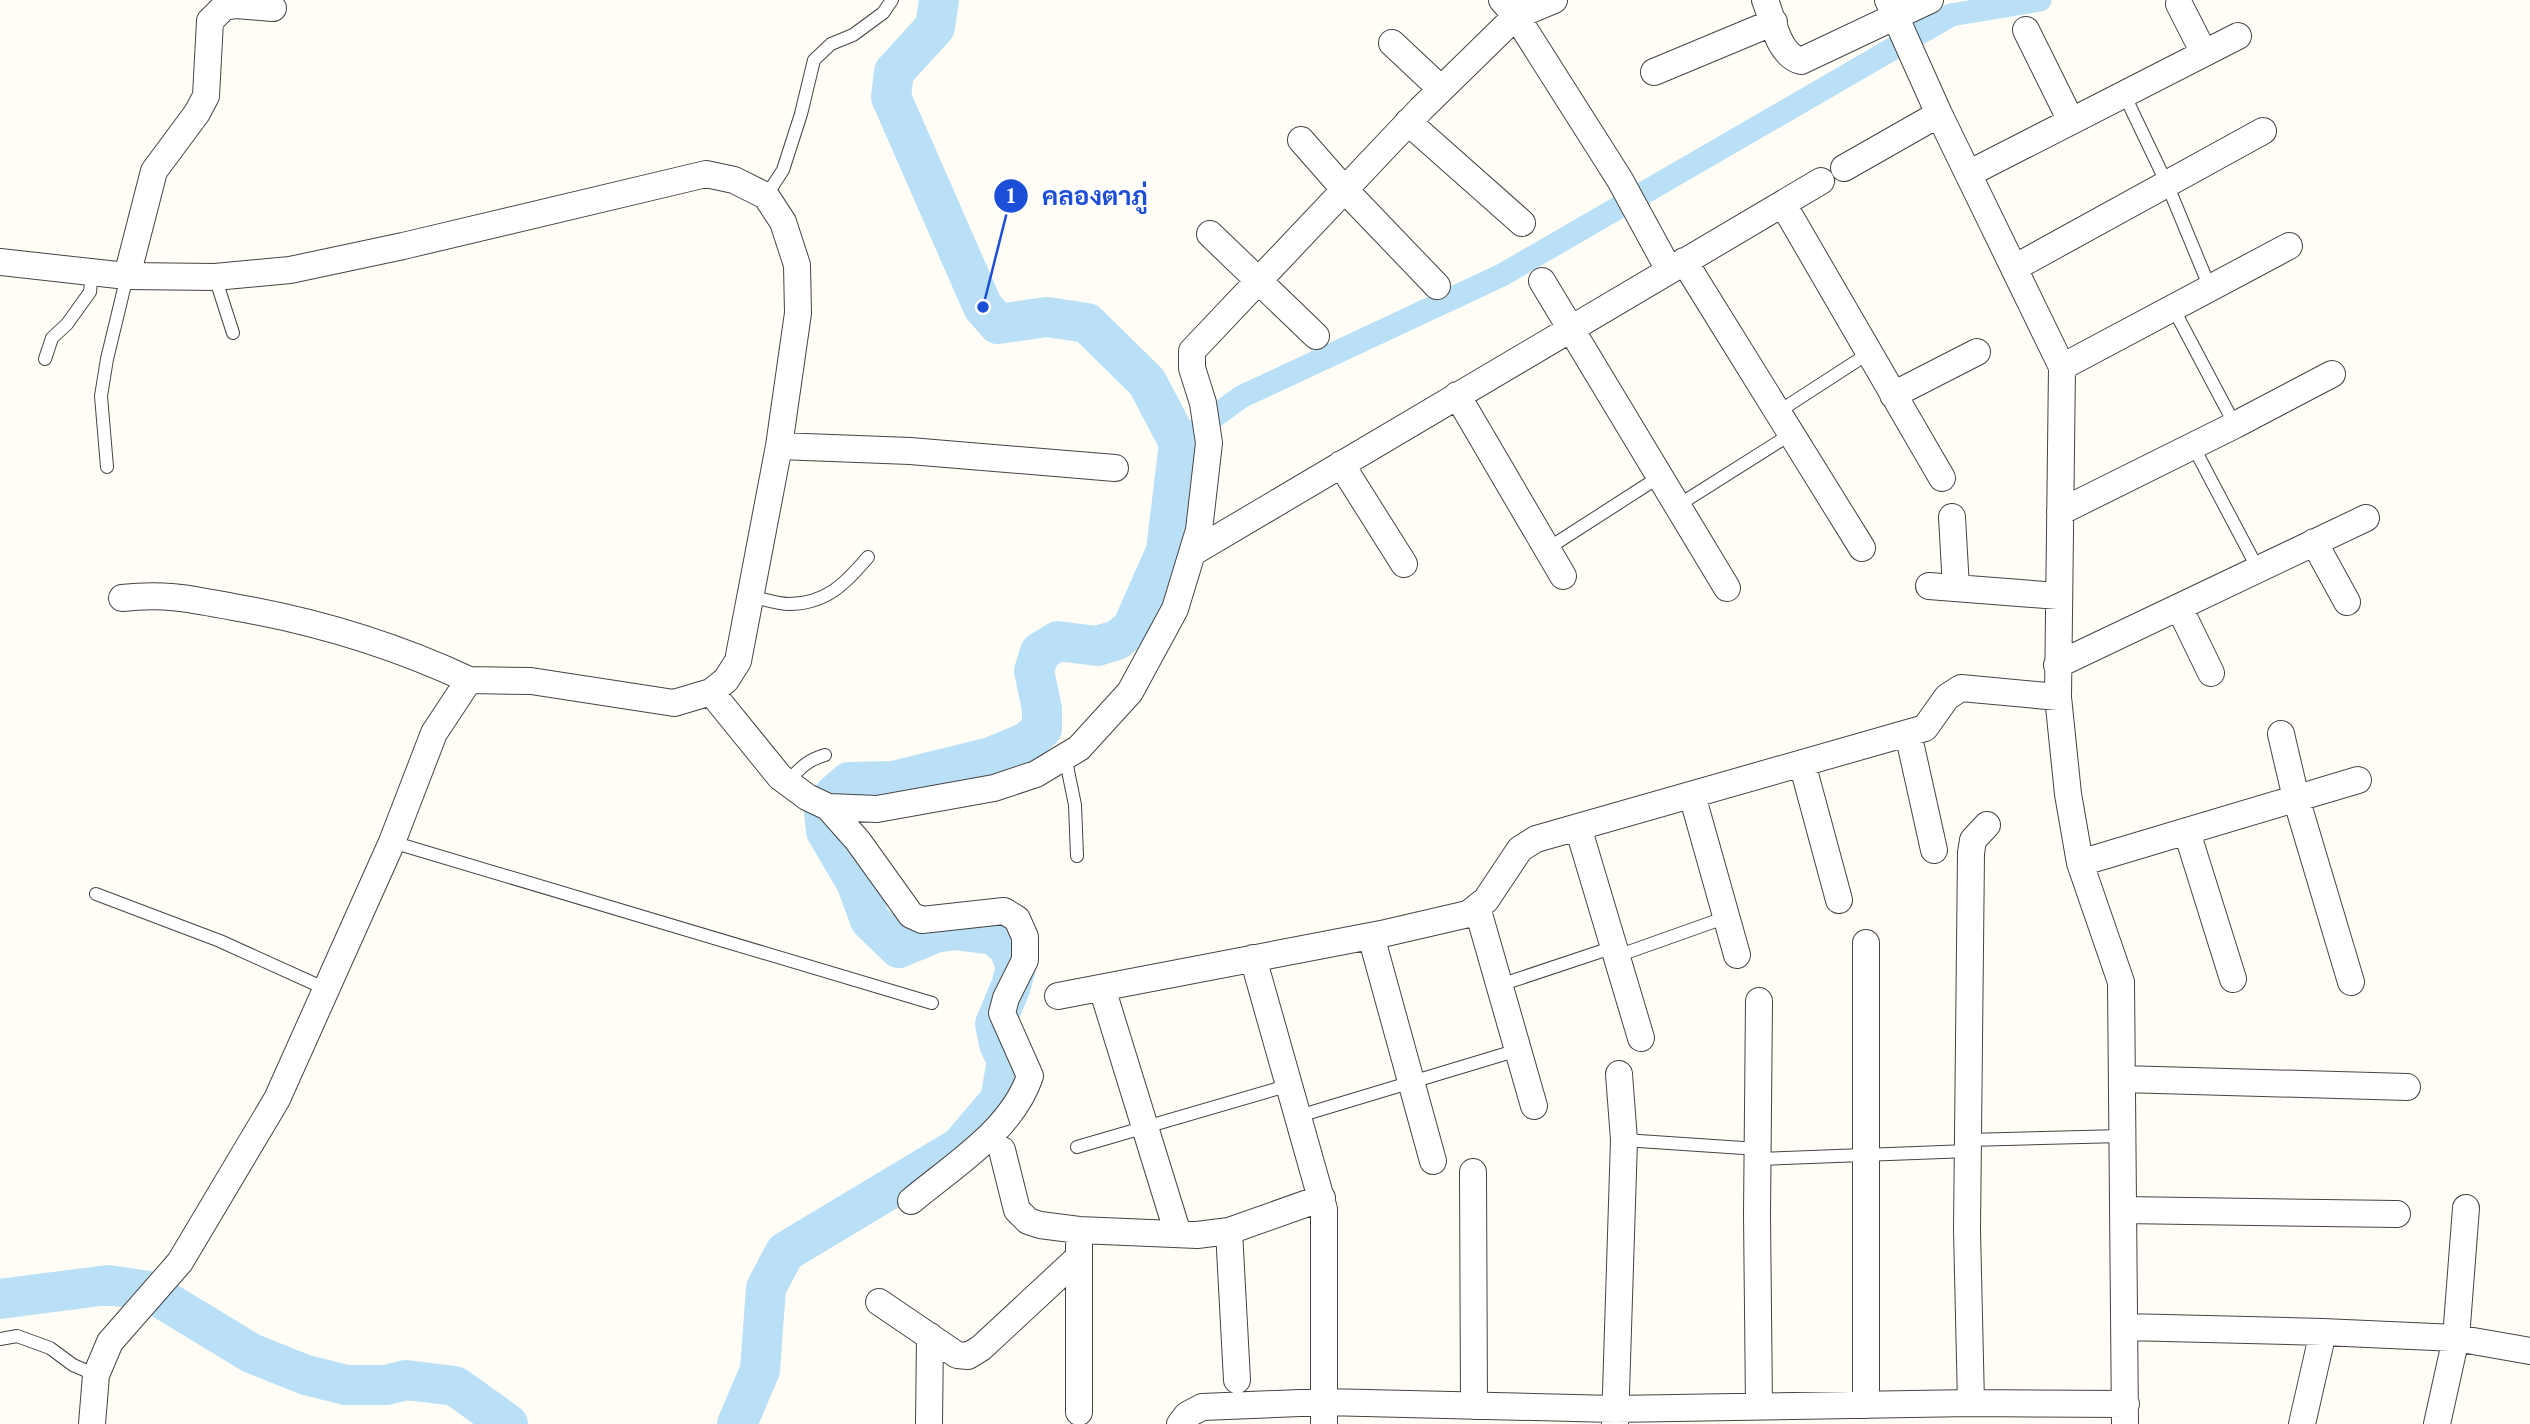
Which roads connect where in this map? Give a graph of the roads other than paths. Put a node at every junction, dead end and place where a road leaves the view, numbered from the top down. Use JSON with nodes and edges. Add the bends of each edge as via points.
{"nodes":[{"id":1,"x":892,"y":0,"type":"edge"},
{"id":2,"x":1554,"y":0,"type":"edge"},
{"id":3,"x":1930,"y":0,"type":"edge"},
{"id":4,"x":2179,"y":4,"type":"dead end"},
{"id":5,"x":273,"y":8,"type":"dead end"},
{"id":6,"x":1509,"y":8,"type":"edge"},
{"id":7,"x":1769,"y":11,"type":"edge"},
{"id":8,"x":1900,"y":26,"type":"edge"},
{"id":9,"x":2026,"y":30,"type":"dead end"},
{"id":10,"x":2238,"y":36,"type":"dead end"},
{"id":11,"x":1392,"y":43,"type":"dead end"},
{"id":12,"x":2204,"y":53,"type":"junction"},
{"id":13,"x":1654,"y":72,"type":"dead end"},
{"id":14,"x":1441,"y":89,"type":"junction"},
{"id":15,"x":2124,"y":94,"type":"junction"},
{"id":16,"x":1939,"y":114,"type":"junction"},
{"id":17,"x":2071,"y":121,"type":"junction"},
{"id":18,"x":1408,"y":122,"type":"junction"},
{"id":19,"x":2263,"y":131,"type":"dead end"},
{"id":20,"x":1301,"y":140,"type":"dead end"},
{"id":21,"x":1844,"y":168,"type":"dead end"},
{"id":22,"x":1968,"y":174,"type":"junction"},
{"id":23,"x":1821,"y":181,"type":"dead end"},
{"id":24,"x":2167,"y":184,"type":"junction"},
{"id":25,"x":1344,"y":189,"type":"junction"},
{"id":26,"x":766,"y":196,"type":"junction"},
{"id":27,"x":1783,"y":204,"type":"junction"},
{"id":28,"x":1522,"y":223,"type":"dead end"},
{"id":29,"x":1210,"y":234,"type":"dead end"},
{"id":30,"x":2289,"y":246,"type":"dead end"},
{"id":31,"x":0,"y":262,"type":"edge"},
{"id":32,"x":1676,"y":265,"type":"junction"},
{"id":33,"x":2014,"y":268,"type":"junction"},
{"id":34,"x":92,"y":272,"type":"junction"},
{"id":35,"x":127,"y":276,"type":"junction"},
{"id":36,"x":215,"y":277,"type":"junction"},
{"id":37,"x":1259,"y":280,"type":"junction"},
{"id":38,"x":1542,"y":281,"type":"dead end"},
{"id":39,"x":1437,"y":286,"type":"dead end"},
{"id":40,"x":2210,"y":288,"type":"junction"},
{"id":41,"x":2173,"y":308,"type":"junction"},
{"id":42,"x":1569,"y":329,"type":"junction"},
{"id":43,"x":233,"y":333,"type":"dead end"},
{"id":44,"x":1316,"y":336,"type":"dead end"},
{"id":45,"x":1977,"y":352,"type":"dead end"},
{"id":46,"x":1869,"y":353,"type":"junction"},
{"id":47,"x":45,"y":359,"type":"dead end"},
{"id":48,"x":2062,"y":368,"type":"junction"},
{"id":49,"x":2332,"y":374,"type":"dead end"},
{"id":50,"x":1457,"y":395,"type":"junction"},
{"id":51,"x":1893,"y":395,"type":"junction"},
{"id":52,"x":1784,"y":423,"type":"junction"},
{"id":53,"x":2235,"y":425,"type":"junction"},
{"id":54,"x":779,"y":446,"type":"junction"},
{"id":55,"x":2193,"y":446,"type":"junction"},
{"id":56,"x":1341,"y":464,"type":"junction"},
{"id":57,"x":107,"y":467,"type":"dead end"},
{"id":58,"x":1115,"y":468,"type":"dead end"},
{"id":59,"x":1659,"y":477,"type":"junction"},
{"id":60,"x":1941,"y":478,"type":"dead end"},
{"id":61,"x":1676,"y":506,"type":"junction"},
{"id":62,"x":2060,"y":512,"type":"junction"},
{"id":63,"x":1951,"y":517,"type":"dead end"},
{"id":64,"x":2366,"y":518,"type":"dead end"},
{"id":65,"x":2314,"y":542,"type":"junction"},
{"id":66,"x":1861,"y":548,"type":"dead end"},
{"id":67,"x":1546,"y":549,"type":"junction"},
{"id":68,"x":1192,"y":553,"type":"junction"},
{"id":69,"x":868,"y":557,"type":"dead end"},
{"id":70,"x":1404,"y":564,"type":"dead end"},
{"id":71,"x":2258,"y":569,"type":"junction"},
{"id":72,"x":1563,"y":576,"type":"dead end"},
{"id":73,"x":1929,"y":586,"type":"dead end"},
{"id":74,"x":1956,"y":588,"type":"junction"},
{"id":75,"x":1727,"y":589,"type":"dead end"},
{"id":76,"x":750,"y":596,"type":"junction"},
{"id":77,"x":2058,"y":596,"type":"junction"},
{"id":78,"x":122,"y":598,"type":"dead end"},
{"id":79,"x":2347,"y":602,"type":"dead end"},
{"id":80,"x":2179,"y":607,"type":"junction"},
{"id":81,"x":2057,"y":665,"type":"junction"},
{"id":82,"x":2211,"y":673,"type":"dead end"},
{"id":83,"x":469,"y":680,"type":"junction"},
{"id":84,"x":711,"y":692,"type":"junction"},
{"id":85,"x":2058,"y":697,"type":"junction"},
{"id":86,"x":1908,"y":733,"type":"junction"},
{"id":87,"x":2281,"y":734,"type":"dead end"},
{"id":88,"x":825,"y":755,"type":"dead end"},
{"id":89,"x":1065,"y":757,"type":"junction"},
{"id":90,"x":1802,"y":763,"type":"junction"},
{"id":91,"x":2358,"y":780,"type":"dead end"},
{"id":92,"x":787,"y":783,"type":"junction"},
{"id":93,"x":1692,"y":795,"type":"junction"},
{"id":94,"x":2296,"y":798,"type":"junction"},
{"id":95,"x":828,"y":807,"type":"junction"},
{"id":96,"x":1987,"y":825,"type":"dead end"},
{"id":97,"x":1578,"y":827,"type":"junction"},
{"id":98,"x":2187,"y":832,"type":"junction"},
{"id":99,"x":393,"y":842,"type":"junction"},
{"id":100,"x":1934,"y":850,"type":"dead end"},
{"id":101,"x":1077,"y":856,"type":"dead end"},
{"id":102,"x":2080,"y":863,"type":"junction"},
{"id":103,"x":96,"y":894,"type":"dead end"},
{"id":104,"x":1839,"y":900,"type":"dead end"},
{"id":105,"x":1477,"y":907,"type":"junction"},
{"id":106,"x":1727,"y":917,"type":"junction"},
{"id":107,"x":1371,"y":936,"type":"junction"},
{"id":108,"x":1866,"y":943,"type":"dead end"},
{"id":109,"x":1615,"y":951,"type":"junction"},
{"id":110,"x":1737,"y":955,"type":"dead end"},
{"id":111,"x":1253,"y":958,"type":"junction"},
{"id":112,"x":2233,"y":979,"type":"dead end"},
{"id":113,"x":2351,"y":982,"type":"dead end"},
{"id":114,"x":1500,"y":985,"type":"junction"},
{"id":115,"x":1102,"y":988,"type":"junction"},
{"id":116,"x":326,"y":989,"type":"junction"},
{"id":117,"x":1058,"y":996,"type":"dead end"},
{"id":118,"x":1759,"y":1001,"type":"dead end"},
{"id":119,"x":932,"y":1003,"type":"dead end"},
{"id":120,"x":1642,"y":1038,"type":"dead end"},
{"id":121,"x":1518,"y":1050,"type":"junction"},
{"id":122,"x":1619,"y":1074,"type":"dead end"},
{"id":123,"x":2122,"y":1079,"type":"junction"},
{"id":124,"x":1411,"y":1083,"type":"junction"},
{"id":125,"x":1290,"y":1085,"type":"junction"},
{"id":126,"x":2407,"y":1087,"type":"dead end"},
{"id":127,"x":1534,"y":1106,"type":"dead end"},
{"id":128,"x":1299,"y":1116,"type":"junction"},
{"id":129,"x":1145,"y":1126,"type":"junction"},
{"id":130,"x":2122,"y":1136,"type":"junction"},
{"id":131,"x":1624,"y":1140,"type":"junction"},
{"id":132,"x":1968,"y":1145,"type":"junction"},
{"id":133,"x":1077,"y":1147,"type":"dead end"},
{"id":134,"x":1002,"y":1150,"type":"dead end"},
{"id":135,"x":1758,"y":1154,"type":"junction"},
{"id":136,"x":1865,"y":1154,"type":"junction"},
{"id":137,"x":1433,"y":1161,"type":"dead end"},
{"id":138,"x":1473,"y":1172,"type":"dead end"},
{"id":139,"x":1322,"y":1198,"type":"junction"},
{"id":140,"x":911,"y":1201,"type":"dead end"},
{"id":141,"x":2466,"y":1208,"type":"dead end"},
{"id":142,"x":2123,"y":1210,"type":"junction"},
{"id":143,"x":2397,"y":1214,"type":"dead end"},
{"id":144,"x":1079,"y":1230,"type":"junction"},
{"id":145,"x":1229,"y":1231,"type":"junction"},
{"id":146,"x":1178,"y":1234,"type":"junction"},
{"id":147,"x":1079,"y":1257,"type":"junction"},
{"id":148,"x":879,"y":1302,"type":"dead end"},
{"id":149,"x":2125,"y":1326,"type":"junction"},
{"id":150,"x":2323,"y":1332,"type":"junction"},
{"id":151,"x":929,"y":1336,"type":"junction"},
{"id":152,"x":2456,"y":1338,"type":"junction"},
{"id":153,"x":0,"y":1339,"type":"edge"},
{"id":154,"x":2530,"y":1351,"type":"edge"},
{"id":155,"x":96,"y":1375,"type":"junction"},
{"id":156,"x":1237,"y":1380,"type":"dead end"},
{"id":157,"x":1971,"y":1403,"type":"junction"},
{"id":158,"x":1866,"y":1405,"type":"junction"},
{"id":159,"x":1474,"y":1406,"type":"junction"},
{"id":160,"x":1759,"y":1406,"type":"junction"},
{"id":161,"x":1079,"y":1412,"type":"dead end"},
{"id":162,"x":1324,"y":1413,"type":"edge"},
{"id":163,"x":2126,"y":1414,"type":"edge"},
{"id":164,"x":1614,"y":1417,"type":"edge"},
{"id":165,"x":92,"y":1424,"type":"edge"},
{"id":166,"x":929,"y":1424,"type":"edge"},
{"id":167,"x":1180,"y":1424,"type":"edge"},
{"id":168,"x":2302,"y":1424,"type":"edge"},
{"id":169,"x":2437,"y":1424,"type":"edge"}],
"edges":[{"from":1,"to":26,"type":"lane","via":[[883,13],[853,35],[831,44],[814,60],[783,170]]},
{"from":2,"to":6,"type":"street"},
{"from":3,"to":8,"type":"street"},
{"from":4,"to":12,"type":"street"},
{"from":5,"to":35,"type":"street","via":[[224,7],[210,21],[206,96],[154,171]]},
{"from":6,"to":14,"type":"street"},
{"from":6,"to":32,"type":"street"},
{"from":7,"to":8,"type":"street","via":[[1785,51],[1801,61]]},
{"from":7,"to":13,"type":"street"},
{"from":8,"to":16,"type":"street"},
{"from":9,"to":17,"type":"street"},
{"from":10,"to":12,"type":"street"},
{"from":11,"to":14,"type":"street"},
{"from":12,"to":15,"type":"street"},
{"from":14,"to":18,"type":"street"},
{"from":15,"to":17,"type":"street"},
{"from":15,"to":24,"type":"lane"},
{"from":16,"to":21,"type":"street"},
{"from":16,"to":22,"type":"street"},
{"from":17,"to":22,"type":"street"},
{"from":18,"to":25,"type":"street"},
{"from":18,"to":28,"type":"street"},
{"from":19,"to":24,"type":"street"},
{"from":20,"to":25,"type":"street"},
{"from":22,"to":33,"type":"street"},
{"from":23,"to":27,"type":"street"},
{"from":24,"to":33,"type":"street"},
{"from":24,"to":40,"type":"lane"},
{"from":25,"to":37,"type":"street"},
{"from":25,"to":39,"type":"street"},
{"from":26,"to":36,"type":"street","via":[[734,180],[706,174],[290,270]]},
{"from":26,"to":54,"type":"street","via":[[783,222],[797,265],[798,313]]},
{"from":27,"to":32,"type":"street"},
{"from":27,"to":46,"type":"street"},
{"from":29,"to":37,"type":"street"},
{"from":30,"to":40,"type":"street"},
{"from":31,"to":34,"type":"street"},
{"from":32,"to":42,"type":"street"},
{"from":32,"to":52,"type":"street"},
{"from":33,"to":48,"type":"street"},
{"from":34,"to":35,"type":"street"},
{"from":34,"to":47,"type":"lane","via":[[90,292],[52,338]]},
{"from":35,"to":36,"type":"street"},
{"from":35,"to":57,"type":"lane","via":[[101,396]]},
{"from":36,"to":43,"type":"lane"},
{"from":37,"to":44,"type":"street"},
{"from":37,"to":68,"type":"street","via":[[1192,351],[1209,443]]},
{"from":38,"to":42,"type":"street"},
{"from":40,"to":41,"type":"street"},
{"from":41,"to":48,"type":"street"},
{"from":41,"to":53,"type":"lane"},
{"from":42,"to":50,"type":"street"},
{"from":42,"to":59,"type":"street"},
{"from":45,"to":51,"type":"street"},
{"from":46,"to":51,"type":"street"},
{"from":46,"to":52,"type":"lane"},
{"from":48,"to":62,"type":"street"},
{"from":49,"to":53,"type":"street"},
{"from":50,"to":56,"type":"street"},
{"from":50,"to":67,"type":"street"},
{"from":51,"to":60,"type":"street"},
{"from":52,"to":61,"type":"lane"},
{"from":52,"to":66,"type":"street"},
{"from":53,"to":55,"type":"street"},
{"from":54,"to":58,"type":"street","via":[[910,451]]},
{"from":54,"to":76,"type":"street"},
{"from":55,"to":62,"type":"street"},
{"from":55,"to":71,"type":"lane"},
{"from":56,"to":68,"type":"street"},
{"from":56,"to":70,"type":"street"},
{"from":59,"to":61,"type":"street"},
{"from":59,"to":67,"type":"lane"},
{"from":61,"to":75,"type":"street"},
{"from":62,"to":77,"type":"street"},
{"from":63,"to":74,"type":"street"},
{"from":64,"to":65,"type":"street"},
{"from":65,"to":71,"type":"street"},
{"from":65,"to":79,"type":"street"},
{"from":67,"to":72,"type":"street"},
{"from":68,"to":89,"type":"street","via":[[1175,609],[1130,692],[1079,748]]},
{"from":69,"to":76,"type":"lane","via":[[839,589],[820,598],[789,604]]},
{"from":71,"to":80,"type":"street"},
{"from":73,"to":74,"type":"street"},
{"from":74,"to":77,"type":"street"},
{"from":76,"to":84,"type":"street","via":[[738,661]]},
{"from":77,"to":81,"type":"street"},
{"from":78,"to":83,"type":"street","via":[[173,595],[298,619],[418,656]]},
{"from":80,"to":81,"type":"street"},
{"from":80,"to":82,"type":"street"},
{"from":81,"to":85,"type":"street"},
{"from":83,"to":84,"type":"street","via":[[531,681],[674,703]]},
{"from":83,"to":99,"type":"street","via":[[434,733]]},
{"from":84,"to":92,"type":"street"},
{"from":85,"to":86,"type":"street","via":[[1961,688],[1947,698],[1925,728]]},
{"from":85,"to":102,"type":"street"},
{"from":86,"to":90,"type":"street"},
{"from":86,"to":100,"type":"street"},
{"from":87,"to":94,"type":"street"},
{"from":88,"to":92,"type":"lane","via":[[801,766]]},
{"from":89,"to":95,"type":"street","via":[[1036,774],[994,788],[877,809]]},
{"from":89,"to":101,"type":"lane","via":[[1075,805]]},
{"from":90,"to":93,"type":"street"},
{"from":90,"to":104,"type":"street"},
{"from":91,"to":94,"type":"street"},
{"from":92,"to":95,"type":"street"},
{"from":93,"to":97,"type":"street"},
{"from":93,"to":106,"type":"street"},
{"from":94,"to":98,"type":"street"},
{"from":94,"to":113,"type":"street"},
{"from":95,"to":140,"type":"street","via":[[911,915],[922,920],[1004,911],[1017,919],[1025,937],[1025,960],[1002,1013],[1030,1076],[1025,1091],[997,1129]]},
{"from":96,"to":132,"type":"street","via":[[1973,840],[1971,853]]},
{"from":97,"to":105,"type":"street","via":[[1536,839],[1520,849]]},
{"from":97,"to":109,"type":"street"},
{"from":98,"to":102,"type":"street"},
{"from":98,"to":112,"type":"street"},
{"from":99,"to":116,"type":"street"},
{"from":99,"to":119,"type":"lane"},
{"from":102,"to":123,"type":"street","via":[[2122,982]]},
{"from":103,"to":116,"type":"lane"},
{"from":105,"to":107,"type":"street","via":[[1468,914]]},
{"from":105,"to":114,"type":"street"},
{"from":106,"to":109,"type":"lane"},
{"from":106,"to":110,"type":"street"},
{"from":107,"to":111,"type":"street"},
{"from":107,"to":124,"type":"street"},
{"from":108,"to":136,"type":"street"},
{"from":109,"to":114,"type":"lane"},
{"from":109,"to":120,"type":"street"},
{"from":111,"to":115,"type":"street"},
{"from":111,"to":125,"type":"street"},
{"from":114,"to":121,"type":"street"},
{"from":115,"to":117,"type":"street"},
{"from":115,"to":129,"type":"street"},
{"from":116,"to":155,"type":"street","via":[[277,1099],[180,1262],[110,1342]]},
{"from":118,"to":135,"type":"street"},
{"from":121,"to":124,"type":"lane"},
{"from":121,"to":127,"type":"street"},
{"from":122,"to":131,"type":"street"},
{"from":123,"to":126,"type":"street"},
{"from":123,"to":130,"type":"street"},
{"from":124,"to":128,"type":"lane"},
{"from":124,"to":137,"type":"street"},
{"from":125,"to":128,"type":"street"},
{"from":125,"to":129,"type":"lane"},
{"from":128,"to":139,"type":"street"},
{"from":129,"to":133,"type":"lane"},
{"from":129,"to":146,"type":"street"},
{"from":130,"to":132,"type":"lane"},
{"from":130,"to":142,"type":"street"},
{"from":131,"to":135,"type":"lane"},
{"from":131,"to":164,"type":"street"},
{"from":132,"to":136,"type":"lane"},
{"from":132,"to":157,"type":"street"},
{"from":134,"to":144,"type":"street","via":[[1017,1210],[1028,1221]]},
{"from":135,"to":136,"type":"lane"},
{"from":135,"to":160,"type":"street"},
{"from":136,"to":158,"type":"street"},
{"from":138,"to":159,"type":"street"},
{"from":139,"to":145,"type":"street"},
{"from":139,"to":162,"type":"street"},
{"from":141,"to":152,"type":"street"},
{"from":142,"to":143,"type":"street"},
{"from":142,"to":149,"type":"street"},
{"from":144,"to":146,"type":"street"},
{"from":144,"to":147,"type":"street"},
{"from":145,"to":146,"type":"street"},
{"from":145,"to":156,"type":"street"},
{"from":147,"to":151,"type":"street","via":[[968,1356],[957,1355]]},
{"from":147,"to":161,"type":"street"},
{"from":148,"to":151,"type":"street"},
{"from":149,"to":150,"type":"street"},
{"from":149,"to":163,"type":"street"},
{"from":150,"to":152,"type":"street"},
{"from":150,"to":168,"type":"street"},
{"from":151,"to":166,"type":"street"},
{"from":152,"to":154,"type":"street"},
{"from":152,"to":169,"type":"street"},
{"from":153,"to":155,"type":"lane","via":[[18,1336],[50,1348]]},
{"from":155,"to":165,"type":"street"},
{"from":157,"to":158,"type":"street"},
{"from":157,"to":163,"type":"street"},
{"from":158,"to":160,"type":"street"},
{"from":159,"to":162,"type":"street"},
{"from":159,"to":164,"type":"street"},
{"from":160,"to":164,"type":"street"},
{"from":162,"to":167,"type":"street","via":[[1202,1407]]}]}
